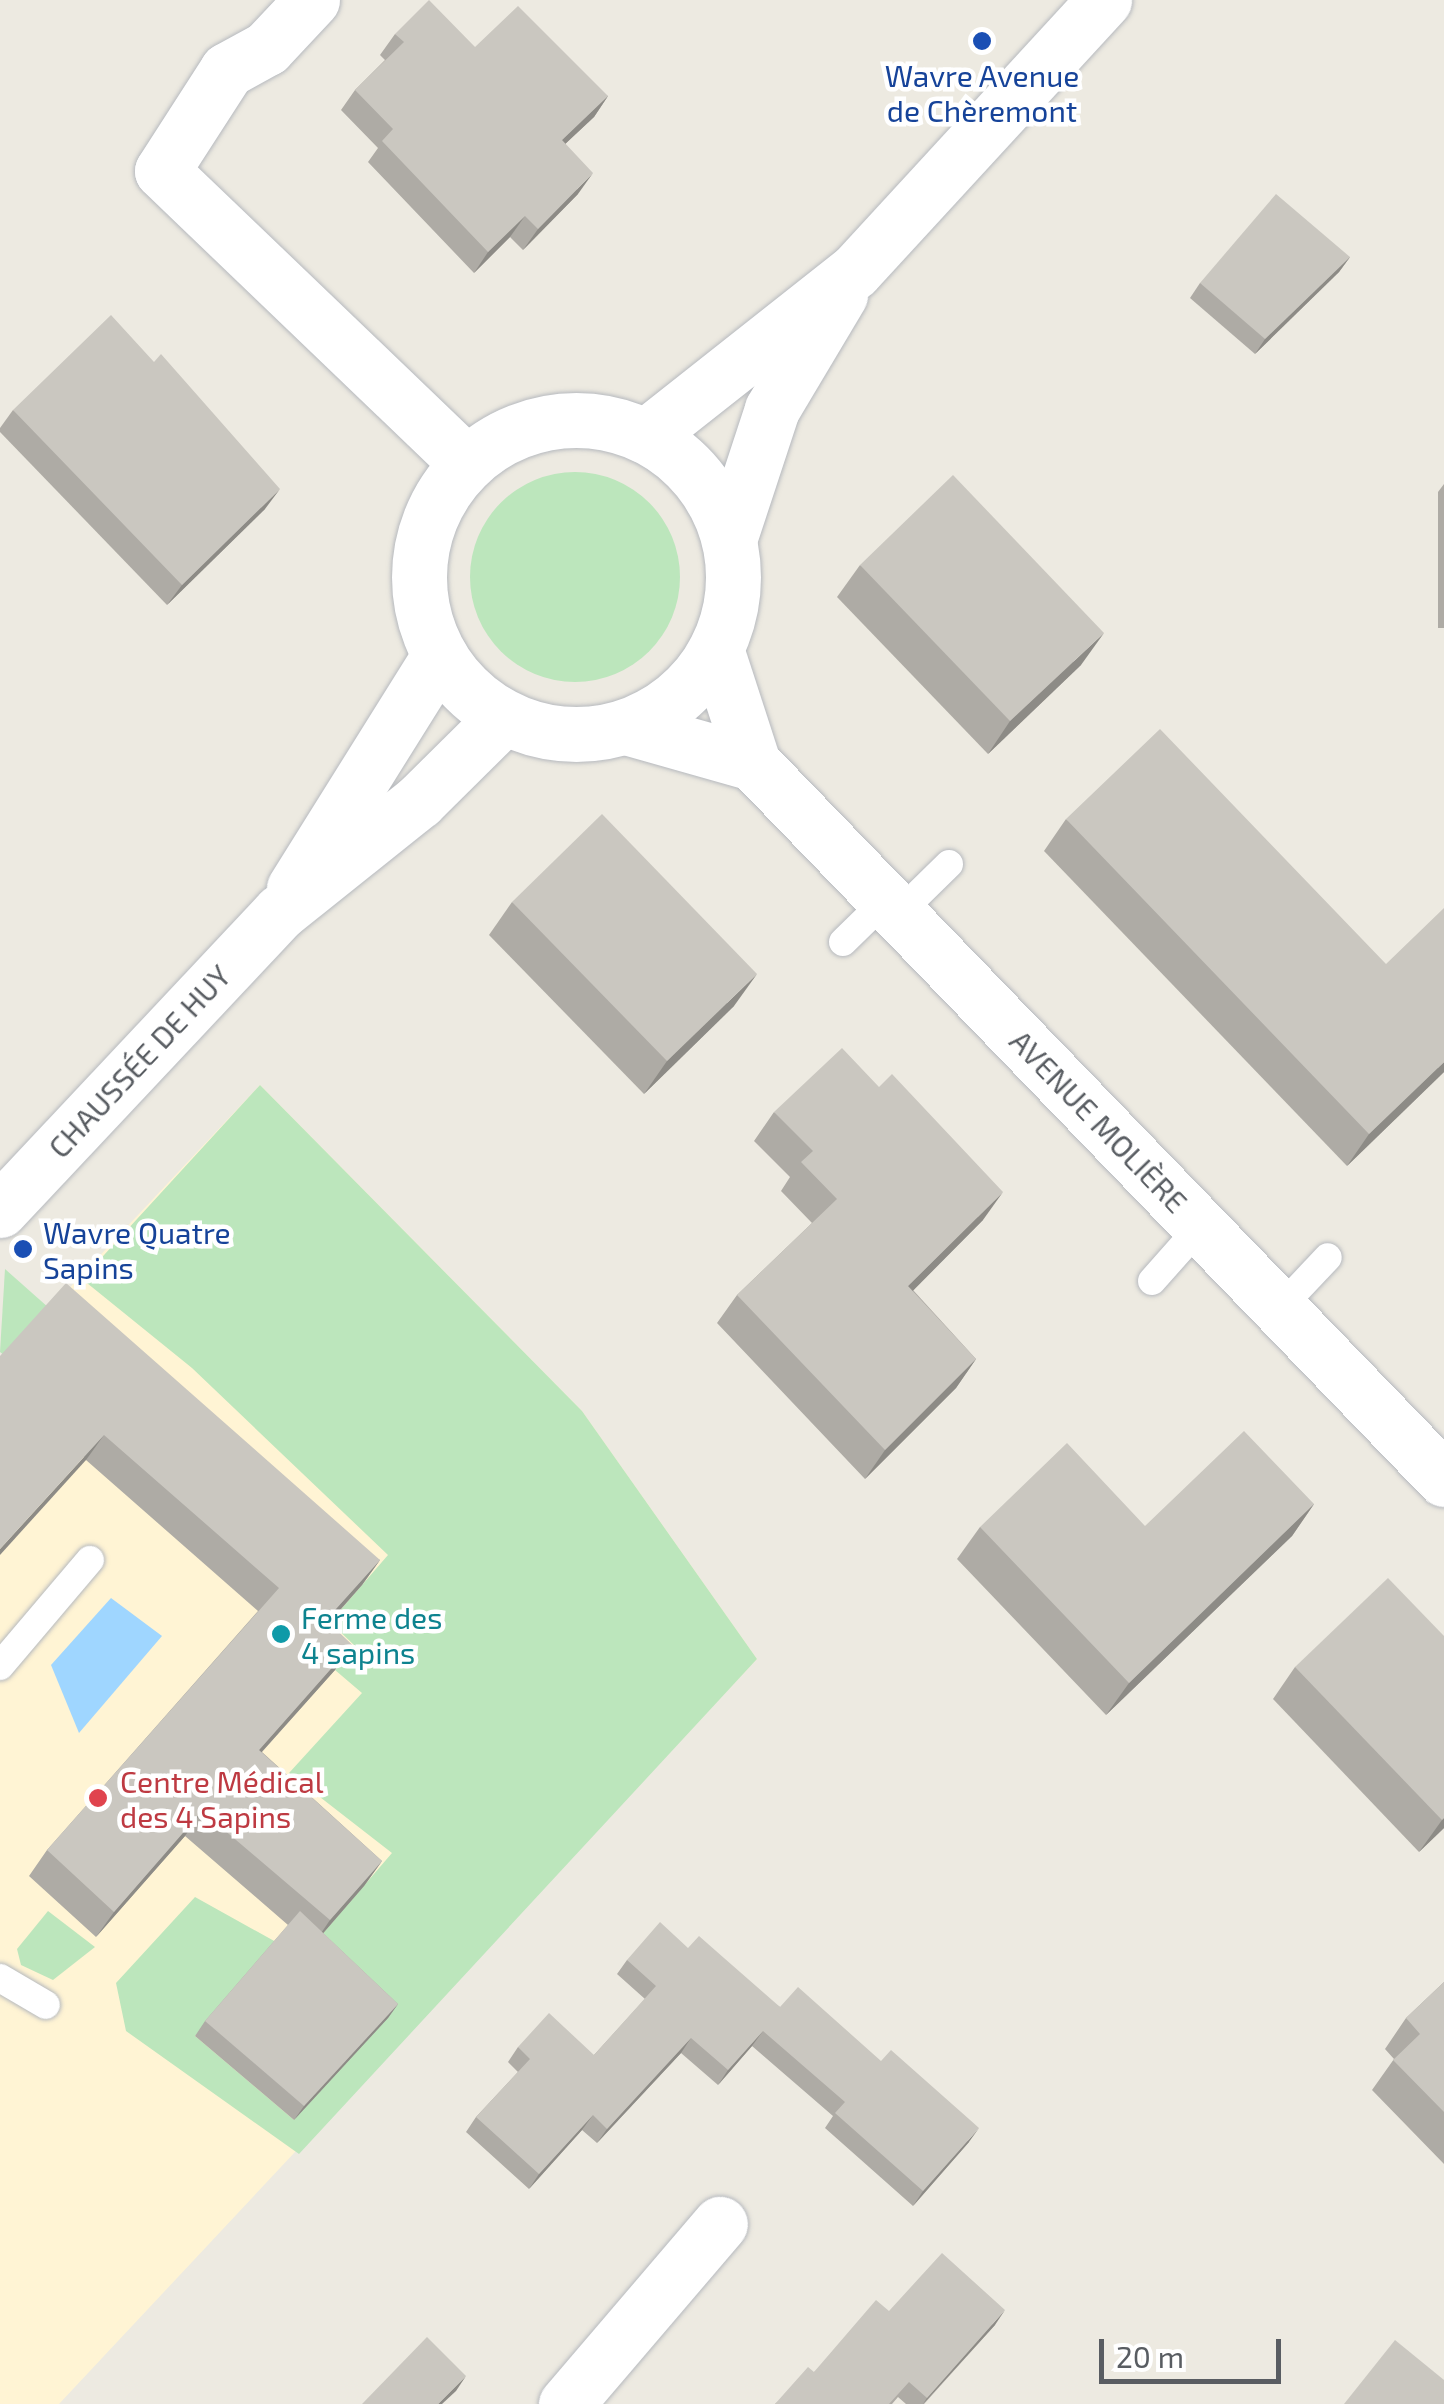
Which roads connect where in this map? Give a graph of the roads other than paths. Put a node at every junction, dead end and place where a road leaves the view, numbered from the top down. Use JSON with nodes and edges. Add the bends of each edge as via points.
{"nodes":[{"id":1,"x":312,"y":0,"type":"edge"},
{"id":2,"x":1104,"y":0,"type":"edge"},
{"id":3,"x":854,"y":271,"type":"junction"},
{"id":4,"x":646,"y":436,"type":"junction"},
{"id":5,"x":466,"y":464,"type":"junction"},
{"id":6,"x":729,"y":540,"type":"junction"},
{"id":7,"x":716,"y":649,"type":"junction"},
{"id":8,"x":439,"y":656,"type":"junction"},
{"id":9,"x":503,"y":718,"type":"junction"},
{"id":10,"x":626,"y":727,"type":"junction"},
{"id":11,"x":753,"y":763,"type":"junction"},
{"id":12,"x":949,"y":864,"type":"dead end"},
{"id":13,"x":893,"y":906,"type":"junction"},
{"id":14,"x":280,"y":912,"type":"junction"},
{"id":15,"x":843,"y":942,"type":"dead end"},
{"id":16,"x":0,"y":1210,"type":"edge"},
{"id":17,"x":1200,"y":1227,"type":"junction"},
{"id":18,"x":1328,"y":1258,"type":"dead end"},
{"id":19,"x":1152,"y":1281,"type":"dead end"},
{"id":20,"x":1279,"y":1309,"type":"junction"},
{"id":21,"x":1444,"y":1479,"type":"edge"},
{"id":22,"x":90,"y":1560,"type":"dead end"},
{"id":23,"x":0,"y":1666,"type":"edge"},
{"id":24,"x":0,"y":1978,"type":"edge"},
{"id":25,"x":46,"y":2005,"type":"dead end"},
{"id":26,"x":720,"y":2224,"type":"dead end"},
{"id":27,"x":566,"y":2404,"type":"edge"}],
"edges":[{"from":1,"to":5,"type":"main road","via":[[267,48],[227,70],[162,171]]},
{"from":2,"to":3,"type":"main road"},
{"from":3,"to":4,"type":"main road"},
{"from":3,"to":6,"type":"main road","via":[[772,409]]},
{"from":4,"to":5,"type":"main road","via":[[568,420],[529,427]]},
{"from":4,"to":6,"type":"main road","via":[[684,462]]},
{"from":5,"to":8,"type":"main road","via":[[423,539],[418,578]]},
{"from":6,"to":7,"type":"main road","via":[[734,577]]},
{"from":7,"to":10,"type":"main road","via":[[662,709]]},
{"from":7,"to":11,"type":"main road","name":"AVENUE MOLIÈRE"},
{"from":8,"to":9,"type":"main road"},
{"from":8,"to":14,"type":"main road","name":"CHAUSSÉE DE HUY"},
{"from":9,"to":10,"type":"main road","via":[[557,733]]},
{"from":9,"to":14,"type":"main road","name":"CHAUSSÉE DE HUY","via":[[419,801]]},
{"from":10,"to":11,"type":"main road"},
{"from":11,"to":13,"type":"main road","name":"AVENUE MOLIÈRE"},
{"from":12,"to":13,"type":"lane"},
{"from":13,"to":15,"type":"lane"},
{"from":13,"to":17,"type":"main road","name":"AVENUE MOLIÈRE"},
{"from":14,"to":16,"type":"main road","name":"CHAUSSÉE DE HUY"},
{"from":17,"to":19,"type":"lane"},
{"from":17,"to":20,"type":"main road","name":"AVENUE MOLIÈRE"},
{"from":18,"to":20,"type":"lane"},
{"from":20,"to":21,"type":"main road","name":"AVENUE MOLIÈRE"},
{"from":22,"to":23,"type":"lane"},
{"from":24,"to":25,"type":"lane"},
{"from":26,"to":27,"type":"main road"}]}
